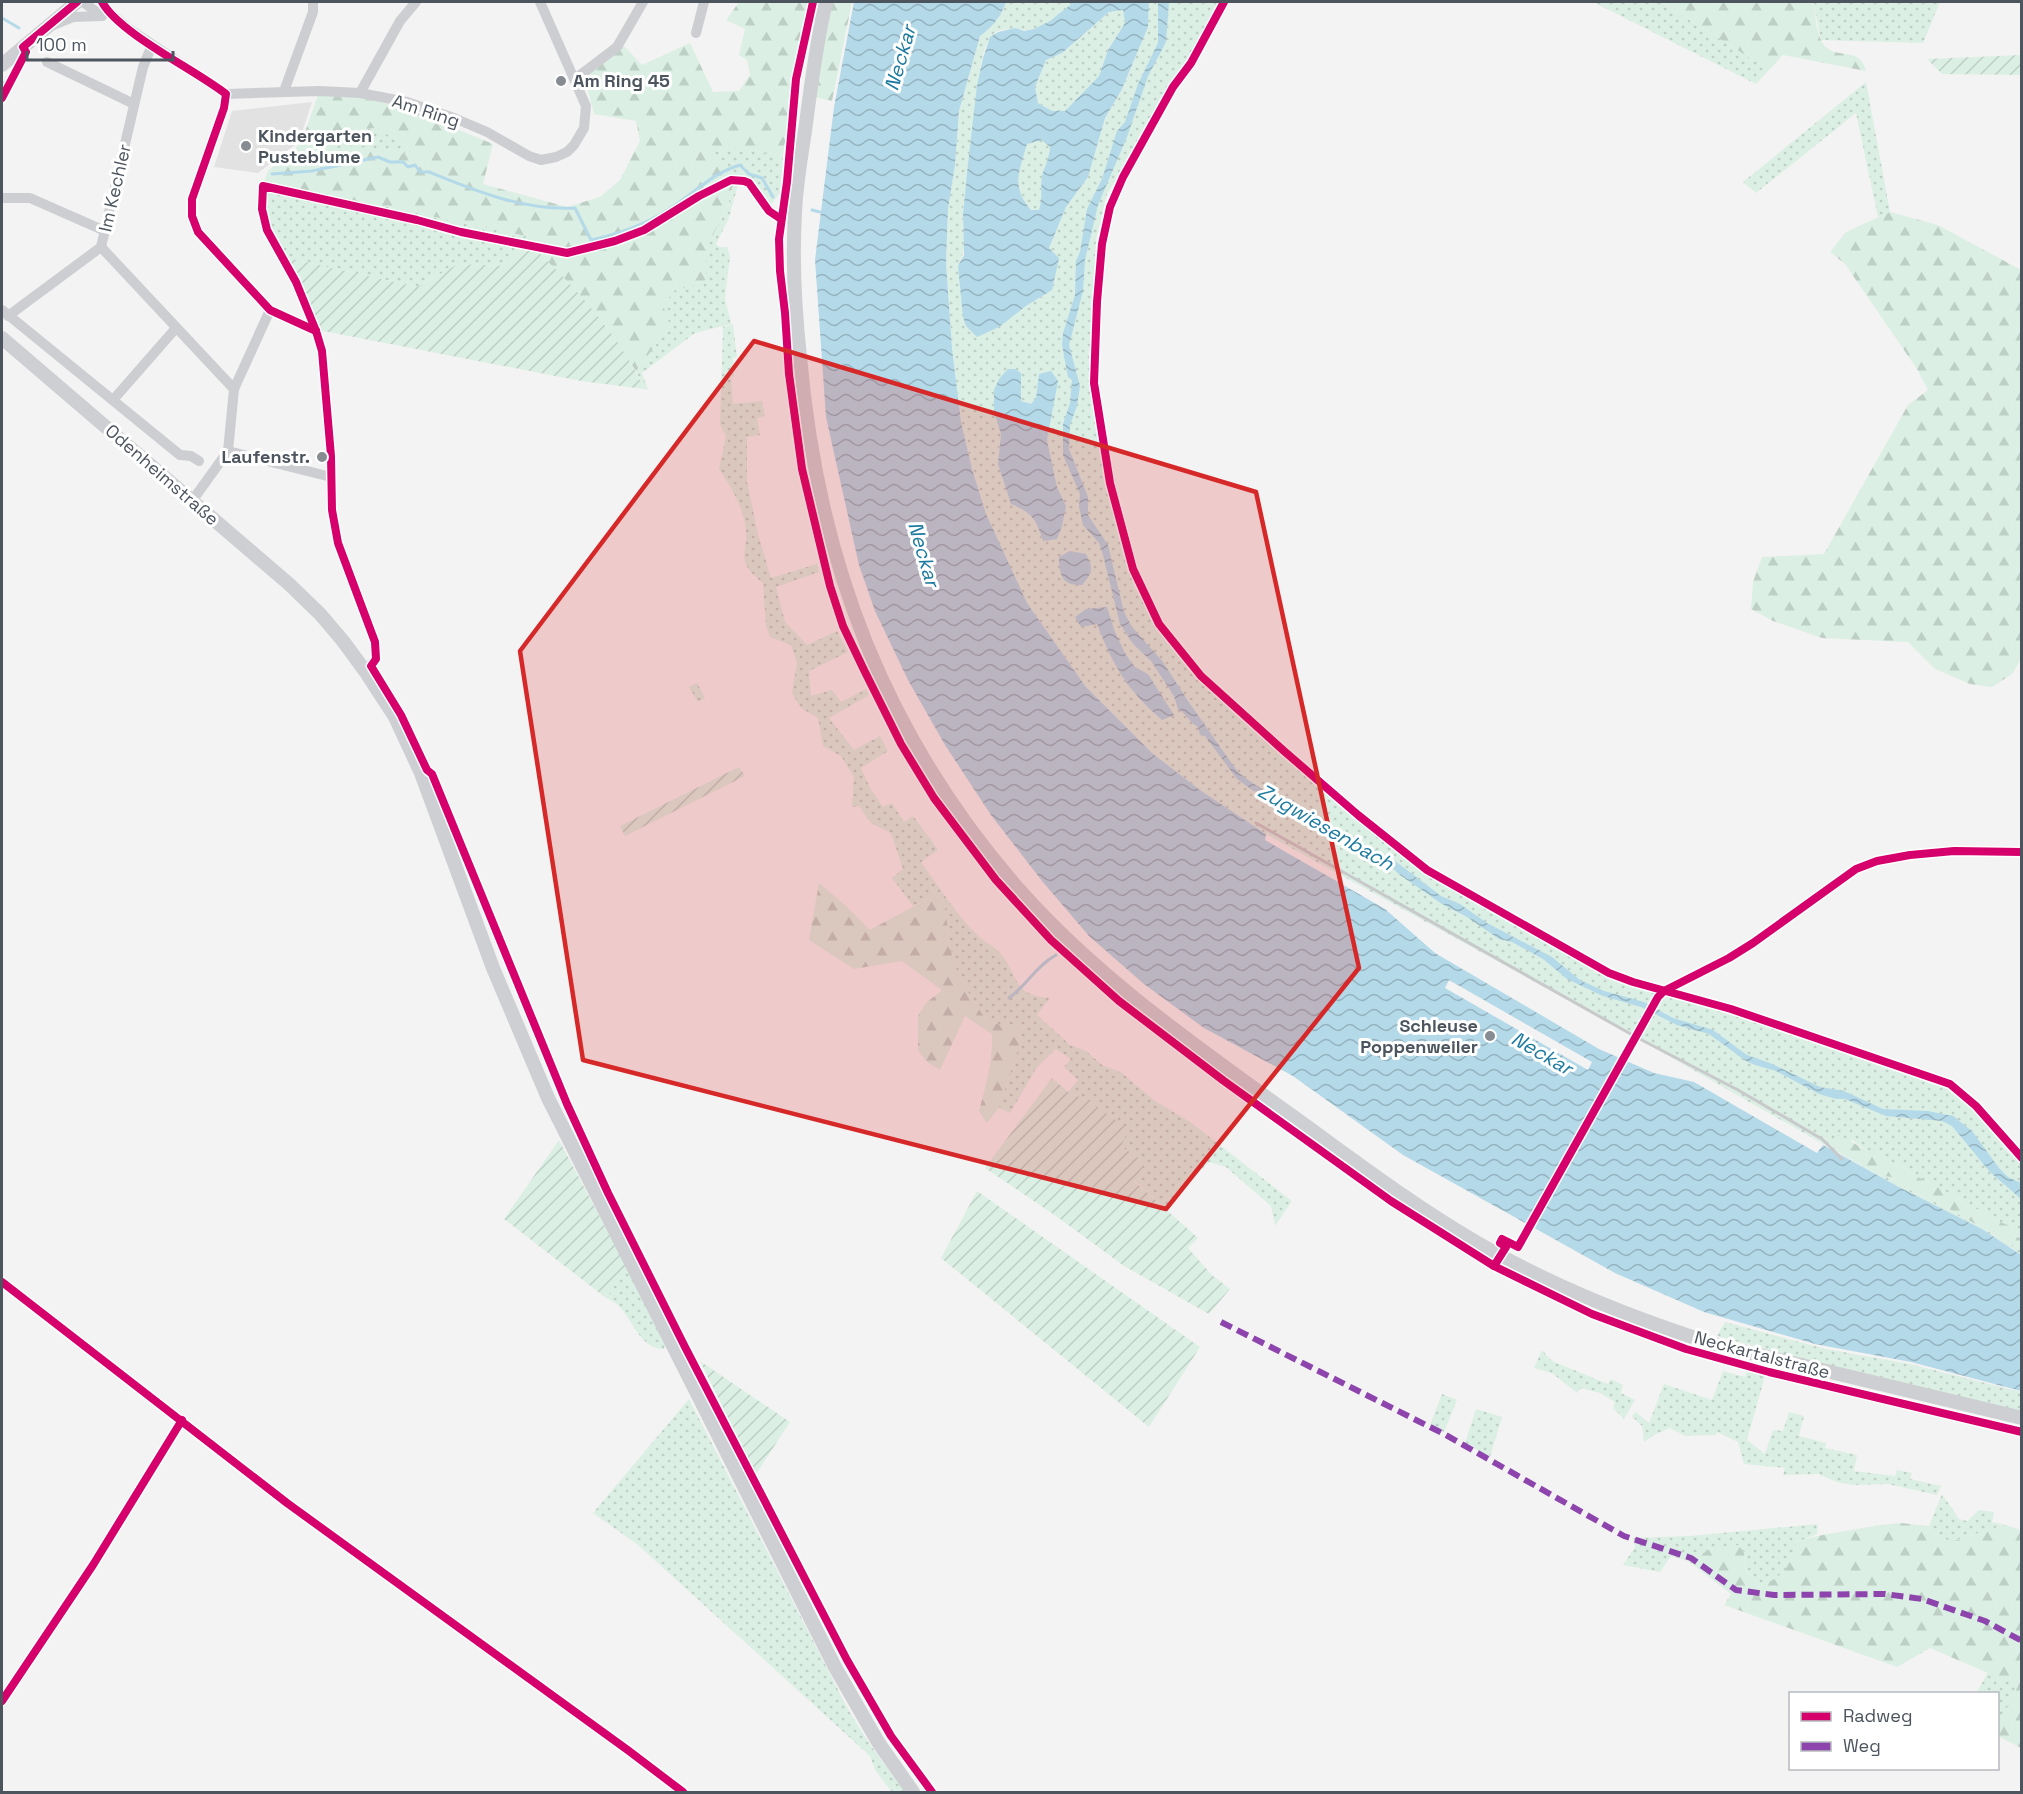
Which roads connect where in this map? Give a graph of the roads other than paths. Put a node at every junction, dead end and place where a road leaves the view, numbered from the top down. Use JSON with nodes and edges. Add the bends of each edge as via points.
{"nodes":[{"id":1,"x":77,"y":2,"type":"edge"},
{"id":2,"x":83,"y":2,"type":"edge"},
{"id":3,"x":102,"y":2,"type":"edge"},
{"id":4,"x":313,"y":2,"type":"edge"},
{"id":5,"x":416,"y":2,"type":"edge"},
{"id":6,"x":540,"y":2,"type":"edge"},
{"id":7,"x":643,"y":2,"type":"edge"},
{"id":8,"x":704,"y":2,"type":"edge"},
{"id":9,"x":826,"y":2,"type":"edge"},
{"id":10,"x":102,"y":16,"type":"junction"},
{"id":11,"x":47,"y":27,"type":"junction"},
{"id":12,"x":129,"y":29,"type":"junction"},
{"id":13,"x":696,"y":33,"type":"dead end"},
{"id":14,"x":152,"y":45,"type":"junction"},
{"id":15,"x":47,"y":62,"type":"dead end"},
{"id":16,"x":2,"y":65,"type":"edge"},
{"id":17,"x":575,"y":79,"type":"junction"},
{"id":18,"x":8,"y":85,"type":"dead end"},
{"id":19,"x":284,"y":91,"type":"junction"},
{"id":20,"x":360,"y":93,"type":"junction"},
{"id":21,"x":226,"y":94,"type":"junction"},
{"id":22,"x":2,"y":98,"type":"edge"},
{"id":23,"x":134,"y":104,"type":"junction"},
{"id":24,"x":2,"y":198,"type":"edge"},
{"id":25,"x":105,"y":231,"type":"junction"},
{"id":26,"x":101,"y":247,"type":"junction"},
{"id":27,"x":270,"y":310,"type":"junction"},
{"id":28,"x":5,"y":313,"type":"edge"},
{"id":29,"x":177,"y":328,"type":"junction"},
{"id":30,"x":316,"y":331,"type":"dead end"},
{"id":31,"x":2,"y":338,"type":"edge"},
{"id":32,"x":234,"y":389,"type":"junction"},
{"id":33,"x":113,"y":400,"type":"junction"},
{"id":34,"x":228,"y":451,"type":"junction"},
{"id":35,"x":199,"y":461,"type":"dead end"},
{"id":36,"x":192,"y":501,"type":"junction"},
{"id":37,"x":365,"y":671,"type":"junction"},
{"id":38,"x":2022,"y":1418,"type":"edge"},
{"id":39,"x":913,"y":1792,"type":"edge"}],
"edges":[{"from":1,"to":11,"type":"main road"},
{"from":2,"to":10,"type":"street"},
{"from":3,"to":12,"type":"street"},
{"from":4,"to":19,"type":"street","via":[[313,12]]},
{"from":5,"to":20,"type":"street","via":[[400,21]]},
{"from":6,"to":17,"type":"street","name":"Am Ring"},
{"from":7,"to":17,"type":"street","via":[[617,47]]},
{"from":8,"to":13,"type":"street"},
{"from":9,"to":38,"type":"main road","name":"Neckartalstraße","via":[[818,34],[794,217],[797,333],[817,486],[834,556],[892,703],[978,841],[1068,941],[1200,1049],[1444,1223],[1510,1261],[1579,1294],[1705,1341]]},
{"from":10,"to":11,"type":"street","via":[[73,17]]},
{"from":10,"to":12,"type":"street"},
{"from":11,"to":16,"type":"main road"},
{"from":12,"to":14,"type":"street"},
{"from":14,"to":21,"type":"street"},
{"from":14,"to":23,"type":"street","name":"Im Kechler"},
{"from":15,"to":23,"type":"street"},
{"from":17,"to":20,"type":"street","name":"Am Ring","via":[[586,106],[584,128],[567,152],[541,160],[454,118],[407,102]]},
{"from":18,"to":22,"type":"street"},
{"from":19,"to":20,"type":"street","name":"Am Ring"},
{"from":19,"to":21,"type":"street","name":"Am Ring"},
{"from":21,"to":27,"type":"street","via":[[190,207],[202,237]]},
{"from":23,"to":25,"type":"street","name":"Im Kechler"},
{"from":24,"to":25,"type":"street","via":[[30,198]]},
{"from":25,"to":26,"type":"street","name":"Im Kechler"},
{"from":26,"to":28,"type":"street"},
{"from":26,"to":29,"type":"street","name":"Im Kechler"},
{"from":27,"to":30,"type":"street"},
{"from":27,"to":32,"type":"street"},
{"from":28,"to":33,"type":"street","name":"Odenheimstraße"},
{"from":29,"to":32,"type":"street","name":"Im Kechler"},
{"from":29,"to":33,"type":"street"},
{"from":31,"to":36,"type":"main road","name":"Odenheimstraße"},
{"from":32,"to":34,"type":"street"},
{"from":33,"to":35,"type":"street","name":"Odenheimstraße","via":[[180,455]]},
{"from":34,"to":36,"type":"street"},
{"from":34,"to":37,"type":"street","via":[[331,477],[338,543],[375,642],[376,659]]},
{"from":36,"to":37,"type":"main road","name":"Odenheimstraße","via":[[320,614]]},
{"from":37,"to":39,"type":"main road","name":"Odenheimstraße","via":[[394,717],[421,773],[493,968],[548,1098],[835,1667],[878,1743]]}]}
